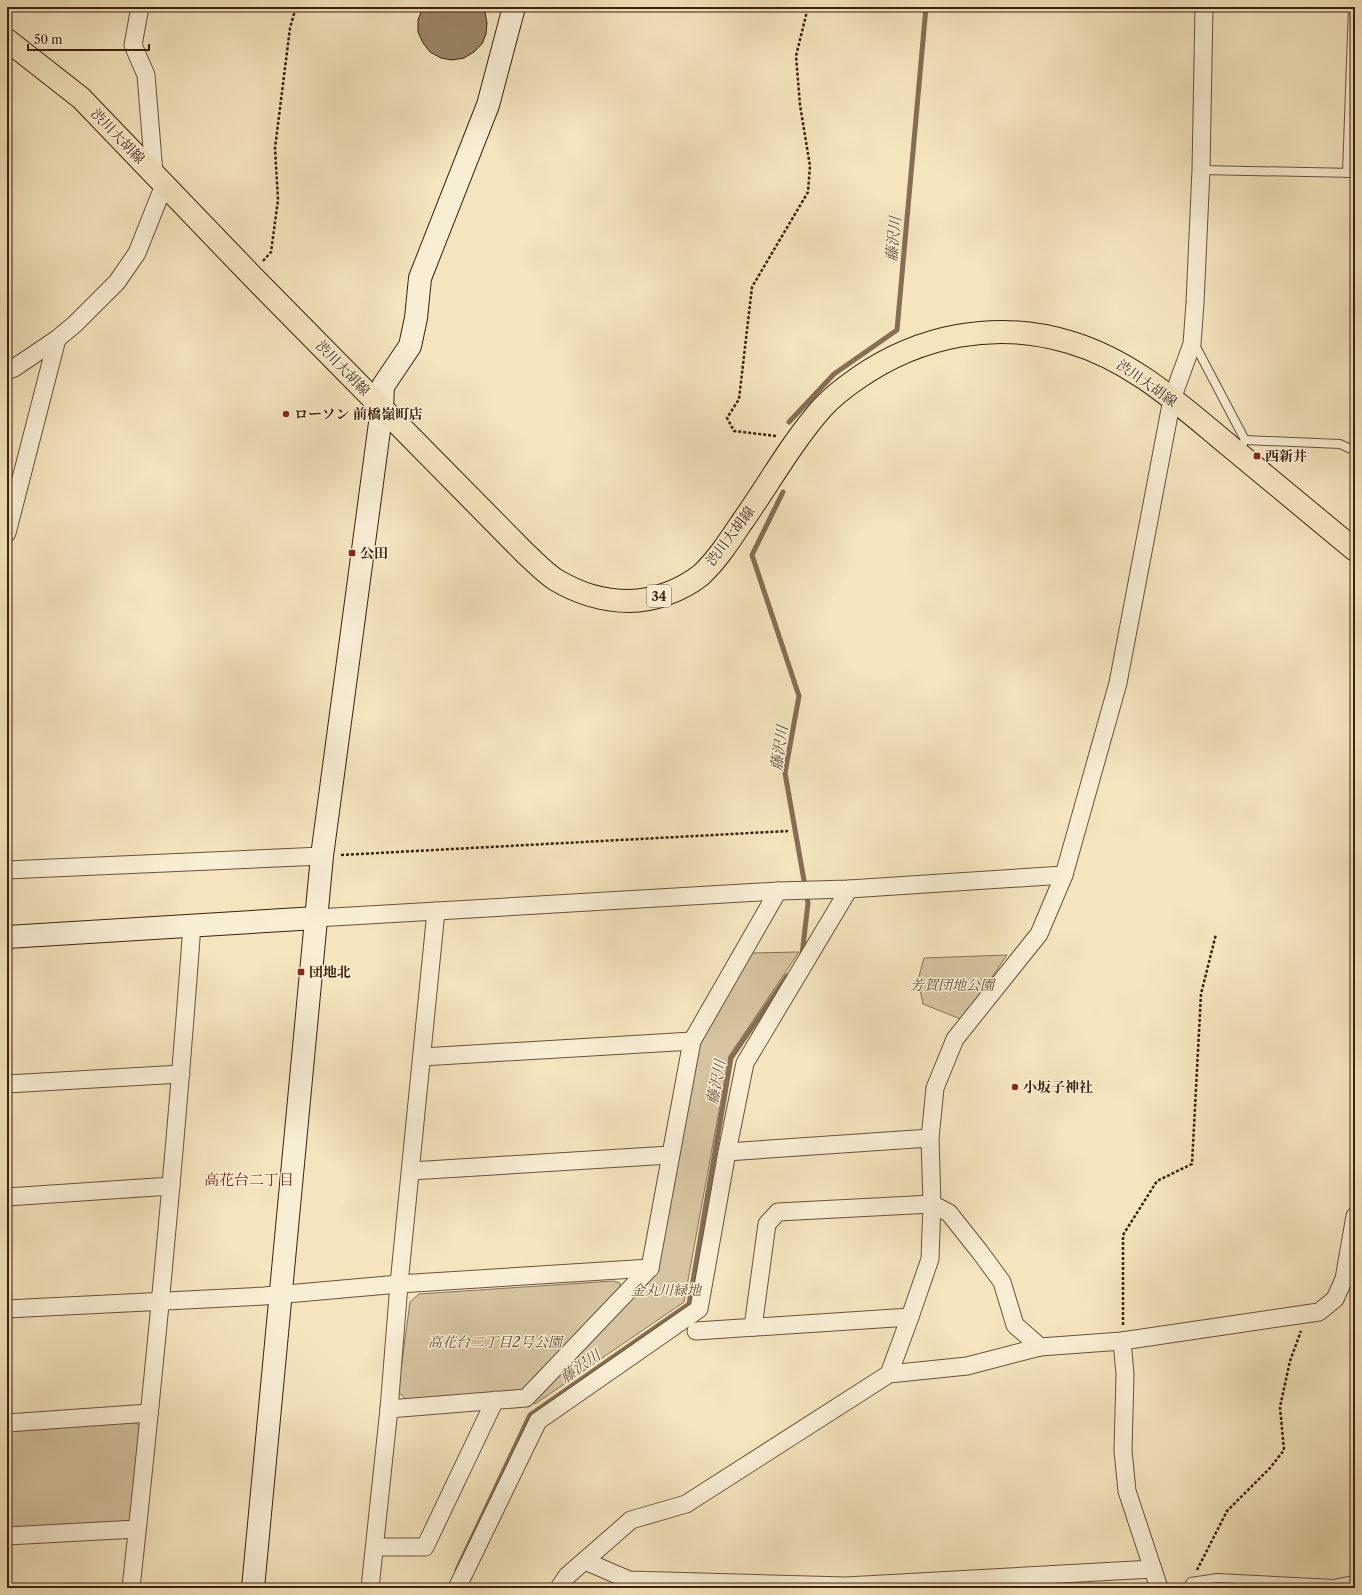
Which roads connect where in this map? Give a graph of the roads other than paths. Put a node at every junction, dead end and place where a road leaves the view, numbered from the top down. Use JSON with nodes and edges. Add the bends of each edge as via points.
{"nodes":[{"id":1,"x":140,"y":7,"type":"edge"},
{"id":2,"x":514,"y":7,"type":"edge"},
{"id":3,"x":1204,"y":7,"type":"edge"},
{"id":4,"x":1353,"y":7,"type":"edge"},
{"id":5,"x":7,"y":40,"type":"edge"},
{"id":6,"x":1202,"y":170,"type":"junction"},
{"id":7,"x":1351,"y":173,"type":"edge"},
{"id":8,"x":159,"y":179,"type":"junction"},
{"id":9,"x":1192,"y":338,"type":"junction"},
{"id":10,"x":57,"y":339,"type":"junction"},
{"id":11,"x":7,"y":371,"type":"edge"},
{"id":12,"x":1172,"y":399,"type":"junction"},
{"id":13,"x":382,"y":408,"type":"junction"},
{"id":14,"x":1241,"y":446,"type":"junction"},
{"id":15,"x":1355,"y":451,"type":"edge"},
{"id":16,"x":7,"y":533,"type":"edge"},
{"id":17,"x":1355,"y":550,"type":"edge"},
{"id":18,"x":322,"y":856,"type":"junction"},
{"id":19,"x":7,"y":870,"type":"edge"},
{"id":20,"x":1064,"y":875,"type":"junction"},
{"id":21,"x":849,"y":889,"type":"junction"},
{"id":22,"x":778,"y":891,"type":"junction"},
{"id":23,"x":436,"y":911,"type":"junction"},
{"id":24,"x":316,"y":918,"type":"junction"},
{"id":25,"x":192,"y":925,"type":"junction"},
{"id":26,"x":7,"y":936,"type":"edge"},
{"id":27,"x":692,"y":1041,"type":"junction"},
{"id":28,"x":422,"y":1057,"type":"junction"},
{"id":29,"x":181,"y":1074,"type":"junction"},
{"id":30,"x":7,"y":1084,"type":"edge"},
{"id":31,"x":930,"y":1138,"type":"junction"},
{"id":32,"x":727,"y":1152,"type":"junction"},
{"id":33,"x":670,"y":1155,"type":"junction"},
{"id":34,"x":411,"y":1171,"type":"junction"},
{"id":35,"x":171,"y":1186,"type":"junction"},
{"id":36,"x":7,"y":1196,"type":"edge"},
{"id":37,"x":932,"y":1204,"type":"junction"},
{"id":38,"x":1355,"y":1216,"type":"edge"},
{"id":39,"x":650,"y":1268,"type":"junction"},
{"id":40,"x":399,"y":1284,"type":"junction"},
{"id":41,"x":280,"y":1294,"type":"junction"},
{"id":42,"x":161,"y":1300,"type":"junction"},
{"id":43,"x":7,"y":1309,"type":"edge"},
{"id":44,"x":910,"y":1317,"type":"junction"},
{"id":45,"x":753,"y":1327,"type":"junction"},
{"id":46,"x":696,"y":1331,"type":"dead end"},
{"id":47,"x":1122,"y":1341,"type":"junction"},
{"id":48,"x":1040,"y":1347,"type":"junction"},
{"id":49,"x":889,"y":1374,"type":"junction"},
{"id":50,"x":495,"y":1400,"type":"junction"},
{"id":51,"x":389,"y":1409,"type":"junction"},
{"id":52,"x":149,"y":1413,"type":"junction"},
{"id":53,"x":7,"y":1423,"type":"edge"},
{"id":54,"x":137,"y":1528,"type":"junction"},
{"id":55,"x":7,"y":1536,"type":"edge"},
{"id":56,"x":375,"y":1546,"type":"junction"},
{"id":57,"x":585,"y":1561,"type":"junction"},
{"id":58,"x":1153,"y":1568,"type":"junction"},
{"id":59,"x":1355,"y":1580,"type":"edge"},
{"id":60,"x":1189,"y":1585,"type":"edge"},
{"id":61,"x":131,"y":1588,"type":"edge"},
{"id":62,"x":253,"y":1588,"type":"edge"},
{"id":63,"x":370,"y":1588,"type":"edge"},
{"id":64,"x":457,"y":1588,"type":"edge"},
{"id":65,"x":559,"y":1588,"type":"edge"},
{"id":66,"x":1159,"y":1588,"type":"edge"}],
"edges":[{"from":1,"to":8,"type":"street","via":[[133,45],[146,75]]},
{"from":2,"to":13,"type":"street","via":[[488,105],[420,278],[410,346],[383,386]]},
{"from":3,"to":6,"type":"street"},
{"from":4,"to":7,"type":"lane"},
{"from":5,"to":8,"type":"main road","name":"渋川大胡線","number":"34","via":[[81,98]]},
{"from":6,"to":7,"type":"lane"},
{"from":6,"to":9,"type":"street"},
{"from":8,"to":10,"type":"street","via":[[137,253],[117,282]]},
{"from":8,"to":13,"type":"main road","name":"渋川大胡線","number":"34"},
{"from":9,"to":12,"type":"street"},
{"from":9,"to":14,"type":"lane"},
{"from":10,"to":11,"type":"street"},
{"from":10,"to":16,"type":"street"},
{"from":12,"to":13,"type":"main road","name":"渋川大胡線","number":"34","via":[[1128,367],[1095,350],[1067,341],[1022,332],[970,334],[920,345],[875,366],[822,408],[732,537],[700,575],[665,595],[637,601],[594,598],[554,579],[525,553]]},
{"from":12,"to":14,"type":"main road","name":"渋川大胡線","number":"34"},
{"from":12,"to":20,"type":"street","via":[[1118,683]]},
{"from":13,"to":18,"type":"street"},
{"from":14,"to":15,"type":"lane","via":[[1340,444]]},
{"from":14,"to":17,"type":"main road","name":"渋川大胡線","number":"34"},
{"from":18,"to":19,"type":"street"},
{"from":18,"to":24,"type":"street"},
{"from":20,"to":21,"type":"street"},
{"from":20,"to":31,"type":"street","via":[[1039,934],[955,1039],[935,1088]]},
{"from":21,"to":22,"type":"street"},
{"from":21,"to":32,"type":"street","via":[[745,1063]]},
{"from":22,"to":23,"type":"street"},
{"from":22,"to":27,"type":"street"},
{"from":23,"to":24,"type":"street"},
{"from":23,"to":28,"type":"street"},
{"from":24,"to":25,"type":"street"},
{"from":24,"to":41,"type":"street"},
{"from":25,"to":26,"type":"street"},
{"from":25,"to":29,"type":"street"},
{"from":27,"to":28,"type":"street"},
{"from":27,"to":33,"type":"street"},
{"from":28,"to":34,"type":"street"},
{"from":29,"to":30,"type":"street"},
{"from":29,"to":35,"type":"street"},
{"from":31,"to":32,"type":"street"},
{"from":31,"to":37,"type":"street"},
{"from":32,"to":64,"type":"street","via":[[699,1309],[538,1421]]},
{"from":33,"to":34,"type":"street"},
{"from":33,"to":39,"type":"street"},
{"from":34,"to":40,"type":"street"},
{"from":35,"to":36,"type":"street"},
{"from":35,"to":42,"type":"street"},
{"from":37,"to":44,"type":"street","via":[[930,1259]]},
{"from":37,"to":45,"type":"street","via":[[778,1212],[767,1224]]},
{"from":37,"to":48,"type":"street","via":[[949,1213],[989,1264],[1002,1282],[1015,1324]]},
{"from":38,"to":47,"type":"street","via":[[1344,1279],[1335,1299],[1319,1312]]},
{"from":39,"to":40,"type":"street"},
{"from":39,"to":50,"type":"street","via":[[526,1398]]},
{"from":40,"to":41,"type":"street"},
{"from":40,"to":51,"type":"street"},
{"from":41,"to":42,"type":"street"},
{"from":41,"to":62,"type":"street"},
{"from":42,"to":43,"type":"street"},
{"from":42,"to":52,"type":"street"},
{"from":44,"to":45,"type":"street"},
{"from":44,"to":49,"type":"street"},
{"from":45,"to":46,"type":"street"},
{"from":47,"to":48,"type":"street"},
{"from":47,"to":58,"type":"street","via":[[1125,1374],[1123,1451],[1127,1491]]},
{"from":48,"to":49,"type":"street","via":[[967,1366]]},
{"from":49,"to":57,"type":"street","via":[[686,1504],[631,1520]]},
{"from":50,"to":51,"type":"street"},
{"from":50,"to":56,"type":"street","via":[[425,1546]]},
{"from":51,"to":56,"type":"street"},
{"from":52,"to":53,"type":"street"},
{"from":52,"to":54,"type":"street"},
{"from":54,"to":55,"type":"street"},
{"from":54,"to":61,"type":"street"},
{"from":56,"to":63,"type":"street"},
{"from":57,"to":58,"type":"street","via":[[629,1580],[846,1586]]},
{"from":57,"to":65,"type":"street","via":[[567,1576]]},
{"from":58,"to":66,"type":"street"},
{"from":59,"to":60,"type":"lane","via":[[1334,1584],[1217,1578]]}]}
